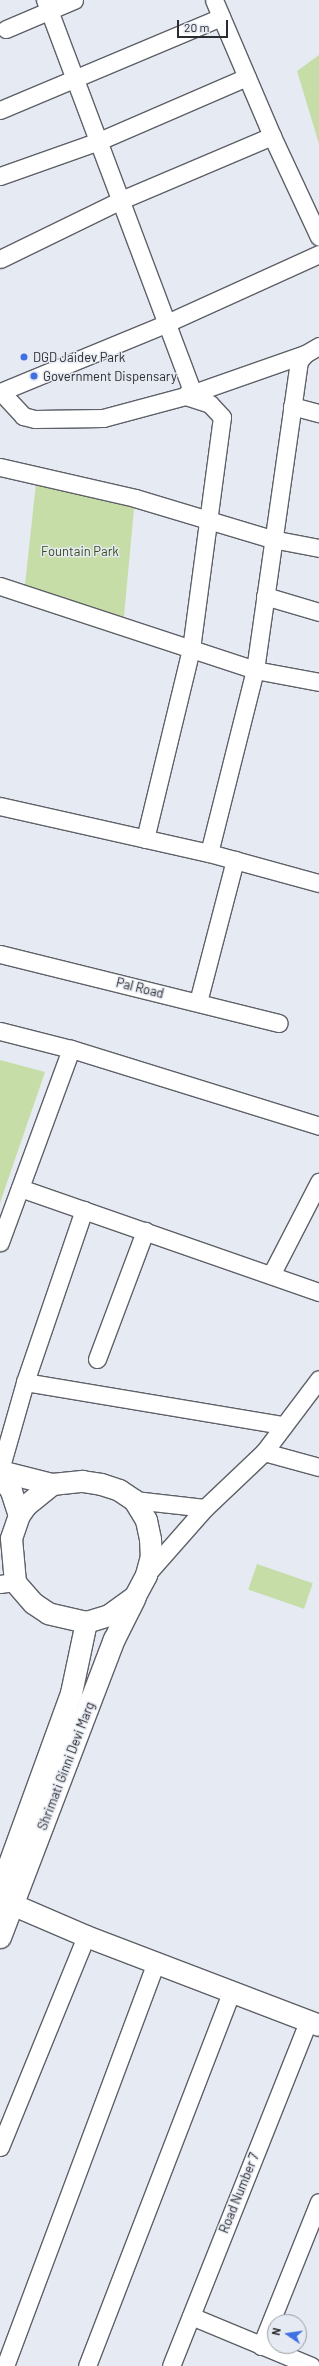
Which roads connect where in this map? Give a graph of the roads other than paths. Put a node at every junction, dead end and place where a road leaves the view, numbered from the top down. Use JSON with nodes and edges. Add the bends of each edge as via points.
{"nodes":[{"id":1,"x":74,"y":0,"type":"edge"},
{"id":2,"x":214,"y":0,"type":"edge"},
{"id":3,"x":47,"y":6,"type":"edge"},
{"id":4,"x":221,"y":17,"type":"junction"},
{"id":5,"x":6,"y":28,"type":"dead end"},
{"id":6,"x":247,"y":77,"type":"junction"},
{"id":7,"x":74,"y":79,"type":"junction"},
{"id":8,"x":0,"y":110,"type":"edge"},
{"id":9,"x":272,"y":136,"type":"junction"},
{"id":10,"x":98,"y":141,"type":"junction"},
{"id":11,"x":0,"y":176,"type":"edge"},
{"id":12,"x":122,"y":200,"type":"junction"},
{"id":13,"x":319,"y":237,"type":"edge"},
{"id":14,"x":319,"y":254,"type":"edge"},
{"id":15,"x":0,"y":259,"type":"edge"},
{"id":16,"x":167,"y":323,"type":"junction"},
{"id":17,"x":312,"y":350,"type":"edge"},
{"id":18,"x":0,"y":392,"type":"edge"},
{"id":19,"x":185,"y":396,"type":"junction"},
{"id":20,"x":292,"y":406,"type":"junction"},
{"id":21,"x":319,"y":413,"type":"edge"},
{"id":22,"x":0,"y":467,"type":"edge"},
{"id":23,"x":209,"y":521,"type":"junction"},
{"id":24,"x":272,"y":539,"type":"junction"},
{"id":25,"x":319,"y":548,"type":"edge"},
{"id":26,"x":0,"y":586,"type":"edge"},
{"id":27,"x":265,"y":596,"type":"junction"},
{"id":28,"x":319,"y":612,"type":"edge"},
{"id":29,"x":191,"y":649,"type":"junction"},
{"id":30,"x":255,"y":670,"type":"junction"},
{"id":31,"x":319,"y":682,"type":"edge"},
{"id":32,"x":0,"y":806,"type":"edge"},
{"id":33,"x":145,"y":838,"type":"junction"},
{"id":34,"x":209,"y":852,"type":"junction"},
{"id":35,"x":235,"y":860,"type":"junction"},
{"id":36,"x":319,"y":883,"type":"edge"},
{"id":37,"x":0,"y":954,"type":"edge"},
{"id":38,"x":198,"y":1002,"type":"junction"},
{"id":39,"x":279,"y":1023,"type":"dead end"},
{"id":40,"x":0,"y":1031,"type":"edge"},
{"id":41,"x":71,"y":1049,"type":"junction"},
{"id":42,"x":319,"y":1126,"type":"edge"},
{"id":43,"x":319,"y":1182,"type":"edge"},
{"id":44,"x":20,"y":1188,"type":"junction"},
{"id":45,"x":84,"y":1210,"type":"junction"},
{"id":46,"x":145,"y":1231,"type":"junction"},
{"id":47,"x":0,"y":1242,"type":"edge"},
{"id":48,"x":271,"y":1275,"type":"junction"},
{"id":49,"x":319,"y":1292,"type":"edge"},
{"id":50,"x":97,"y":1359,"type":"dead end"},
{"id":51,"x":319,"y":1380,"type":"edge"},
{"id":52,"x":25,"y":1382,"type":"junction"},
{"id":53,"x":283,"y":1425,"type":"junction"},
{"id":54,"x":264,"y":1452,"type":"junction"},
{"id":55,"x":319,"y":1467,"type":"edge"},
{"id":56,"x":0,"y":1471,"type":"edge"},
{"id":57,"x":0,"y":1475,"type":"edge"},
{"id":58,"x":52,"y":1484,"type":"junction"},
{"id":59,"x":134,"y":1500,"type":"junction"},
{"id":60,"x":206,"y":1508,"type":"junction"},
{"id":61,"x":19,"y":1515,"type":"junction"},
{"id":62,"x":146,"y":1575,"type":"junction"},
{"id":63,"x":4,"y":1583,"type":"edge"},
{"id":64,"x":135,"y":1596,"type":"junction"},
{"id":65,"x":86,"y":1622,"type":"junction"},
{"id":66,"x":0,"y":1888,"type":"edge"},
{"id":67,"x":7,"y":1902,"type":"edge"},
{"id":68,"x":86,"y":1936,"type":"junction"},
{"id":69,"x":0,"y":1937,"type":"edge"},
{"id":70,"x":156,"y":1962,"type":"junction"},
{"id":71,"x":232,"y":1992,"type":"junction"},
{"id":72,"x":313,"y":2023,"type":"edge"},
{"id":73,"x":0,"y":2147,"type":"edge"},
{"id":74,"x":319,"y":2202,"type":"edge"},
{"id":75,"x":191,"y":2316,"type":"junction"},
{"id":76,"x":261,"y":2346,"type":"junction"},
{"id":77,"x":5,"y":2366,"type":"edge"},
{"id":78,"x":87,"y":2366,"type":"edge"},
{"id":79,"x":171,"y":2366,"type":"edge"},
{"id":80,"x":311,"y":2366,"type":"edge"}],
"edges":[{"from":1,"to":3,"type":"street"},
{"from":2,"to":4,"type":"street"},
{"from":3,"to":5,"type":"street"},
{"from":3,"to":7,"type":"street"},
{"from":4,"to":6,"type":"street"},
{"from":4,"to":7,"type":"street"},
{"from":6,"to":9,"type":"street"},
{"from":6,"to":10,"type":"street"},
{"from":7,"to":8,"type":"street"},
{"from":7,"to":10,"type":"street"},
{"from":9,"to":12,"type":"street"},
{"from":9,"to":13,"type":"street"},
{"from":10,"to":11,"type":"street"},
{"from":10,"to":12,"type":"street"},
{"from":12,"to":15,"type":"street"},
{"from":12,"to":16,"type":"street"},
{"from":14,"to":16,"type":"street"},
{"from":16,"to":18,"type":"street"},
{"from":16,"to":19,"type":"street","via":[[191,388]]},
{"from":17,"to":19,"type":"street"},
{"from":17,"to":20,"type":"street","via":[[299,361]]},
{"from":18,"to":19,"type":"street","via":[[23,416],[34,419],[103,418]]},
{"from":19,"to":23,"type":"street","via":[[210,404],[222,417]]},
{"from":20,"to":21,"type":"street"},
{"from":20,"to":24,"type":"street"},
{"from":22,"to":23,"type":"street","via":[[135,498]]},
{"from":23,"to":24,"type":"street"},
{"from":23,"to":29,"type":"street"},
{"from":24,"to":25,"type":"street"},
{"from":24,"to":27,"type":"street"},
{"from":26,"to":29,"type":"street"},
{"from":27,"to":28,"type":"street"},
{"from":27,"to":30,"type":"street"},
{"from":29,"to":30,"type":"street"},
{"from":29,"to":33,"type":"street"},
{"from":30,"to":31,"type":"street"},
{"from":30,"to":34,"type":"street"},
{"from":32,"to":33,"type":"street"},
{"from":33,"to":34,"type":"street"},
{"from":34,"to":35,"type":"street"},
{"from":35,"to":36,"type":"street"},
{"from":35,"to":38,"type":"street"},
{"from":37,"to":38,"type":"street","name":"Pal Road"},
{"from":38,"to":39,"type":"street","name":"Pal Road"},
{"from":40,"to":41,"type":"street"},
{"from":41,"to":42,"type":"street"},
{"from":41,"to":44,"type":"street"},
{"from":43,"to":48,"type":"street"},
{"from":44,"to":45,"type":"street"},
{"from":44,"to":47,"type":"street"},
{"from":45,"to":46,"type":"street"},
{"from":45,"to":52,"type":"street"},
{"from":46,"to":48,"type":"street"},
{"from":46,"to":50,"type":"street"},
{"from":48,"to":49,"type":"street"},
{"from":51,"to":53,"type":"street"},
{"from":52,"to":53,"type":"street"},
{"from":52,"to":56,"type":"street"},
{"from":53,"to":54,"type":"street"},
{"from":54,"to":55,"type":"street"},
{"from":54,"to":60,"type":"street"},
{"from":56,"to":58,"type":"street"},
{"from":57,"to":61,"type":"street","via":[[11,1491]]},
{"from":58,"to":59,"type":"street","via":[[82,1481],[100,1484],[119,1490]]},
{"from":58,"to":61,"type":"street","via":[[26,1505]]},
{"from":59,"to":60,"type":"street"},
{"from":59,"to":62,"type":"street","name":"Shrimati Ginni Devi Marg","via":[[146,1520],[150,1539],[151,1556]]},
{"from":60,"to":62,"type":"street"},
{"from":61,"to":63,"type":"street","via":[[11,1538]]},
{"from":62,"to":64,"type":"street","name":"Shrimati Ginni Devi Marg"},
{"from":63,"to":65,"type":"street","via":[[48,1613]]},
{"from":64,"to":65,"type":"street","via":[[110,1615]]},
{"from":64,"to":67,"type":"street","name":"Shrimati Ginni Devi Marg","via":[[114,1639]]},
{"from":65,"to":66,"type":"street","name":"Shrimati Ginni Devi Marg","via":[[71,1693]]},
{"from":67,"to":68,"type":"street"},
{"from":67,"to":69,"type":"street","name":"Shrimati Ginni Devi Marg"},
{"from":68,"to":70,"type":"street"},
{"from":68,"to":73,"type":"street"},
{"from":70,"to":71,"type":"street"},
{"from":70,"to":77,"type":"street"},
{"from":71,"to":72,"type":"street"},
{"from":71,"to":78,"type":"street"},
{"from":72,"to":75,"type":"street","name":"Road Number 7"},
{"from":74,"to":76,"type":"street"},
{"from":75,"to":76,"type":"street"},
{"from":75,"to":79,"type":"street","name":"Road Number 7"},
{"from":76,"to":80,"type":"street"}]}
